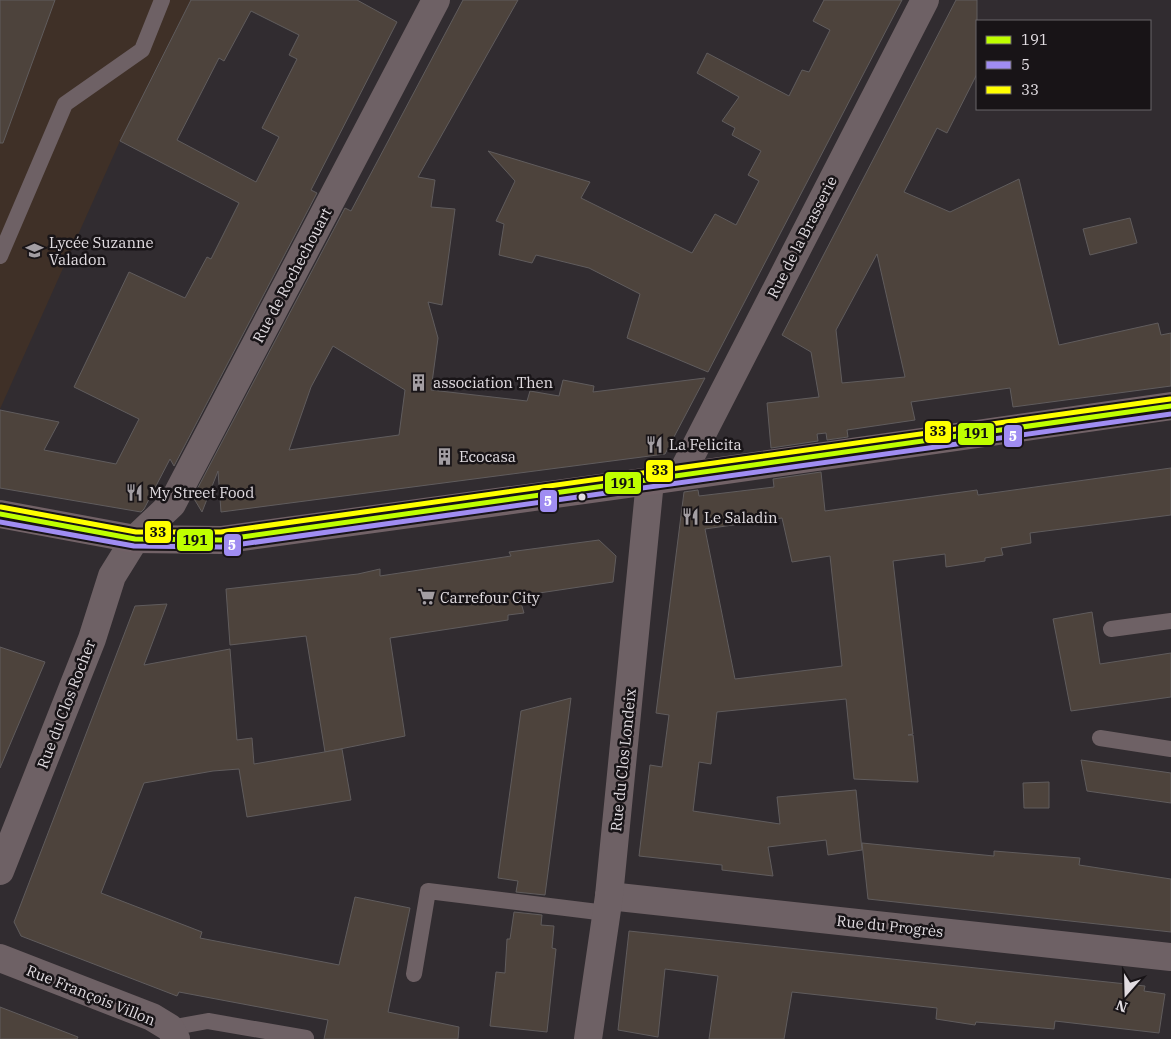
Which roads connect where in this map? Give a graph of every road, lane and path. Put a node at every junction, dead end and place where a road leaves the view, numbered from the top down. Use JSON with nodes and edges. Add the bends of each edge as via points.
{"nodes":[{"id":1,"x":162,"y":0,"type":"edge"},
{"id":2,"x":436,"y":0,"type":"edge"},
{"id":3,"x":925,"y":0,"type":"edge"},
{"id":4,"x":0,"y":256,"type":"edge"},
{"id":5,"x":1171,"y":406,"type":"edge"},
{"id":6,"x":681,"y":475,"type":"junction"},
{"id":7,"x":650,"y":481,"type":"junction"},
{"id":8,"x":0,"y":514,"type":"edge"},
{"id":9,"x":135,"y":540,"type":"junction"},
{"id":10,"x":1171,"y":621,"type":"edge"},
{"id":11,"x":1111,"y":629,"type":"dead end"},
{"id":12,"x":1100,"y":738,"type":"dead end"},
{"id":13,"x":1171,"y":749,"type":"edge"},
{"id":14,"x":0,"y":871,"type":"edge"},
{"id":15,"x":607,"y":904,"type":"junction"},
{"id":16,"x":1171,"y":957,"type":"edge"},
{"id":17,"x":0,"y":958,"type":"edge"},
{"id":18,"x":414,"y":974,"type":"dead end"},
{"id":19,"x":173,"y":1034,"type":"edge"},
{"id":20,"x":306,"y":1038,"type":"dead end"},
{"id":21,"x":588,"y":1039,"type":"edge"}],
"edges":[{"from":1,"to":4,"type":"lane","via":[[142,50],[65,104]]},
{"from":2,"to":9,"type":"street","name":"Rue de Rochechouart","via":[[172,504]]},
{"from":3,"to":6,"type":"street","name":"Rue de la Brasserie"},
{"from":5,"to":6,"type":"main road"},
{"from":6,"to":7,"type":"main road"},
{"from":7,"to":9,"type":"main road","via":[[221,540]]},
{"from":7,"to":15,"type":"street","name":"Rue du Clos Londeix"},
{"from":8,"to":9,"type":"main road"},
{"from":9,"to":14,"type":"street","name":"Rue du Clos Rocher","via":[[112,576],[92,639]]},
{"from":10,"to":11,"type":"lane"},
{"from":12,"to":13,"type":"lane"},
{"from":15,"to":16,"type":"street","name":"Rue du Progrès"},
{"from":15,"to":18,"type":"lane","via":[[428,891]]},
{"from":15,"to":21,"type":"street","name":"Rue du Clos Londeix"},
{"from":17,"to":19,"type":"street","name":"Rue François Villon","via":[[152,1017]]},
{"from":19,"to":20,"type":"lane","via":[[208,1021]]}]}
